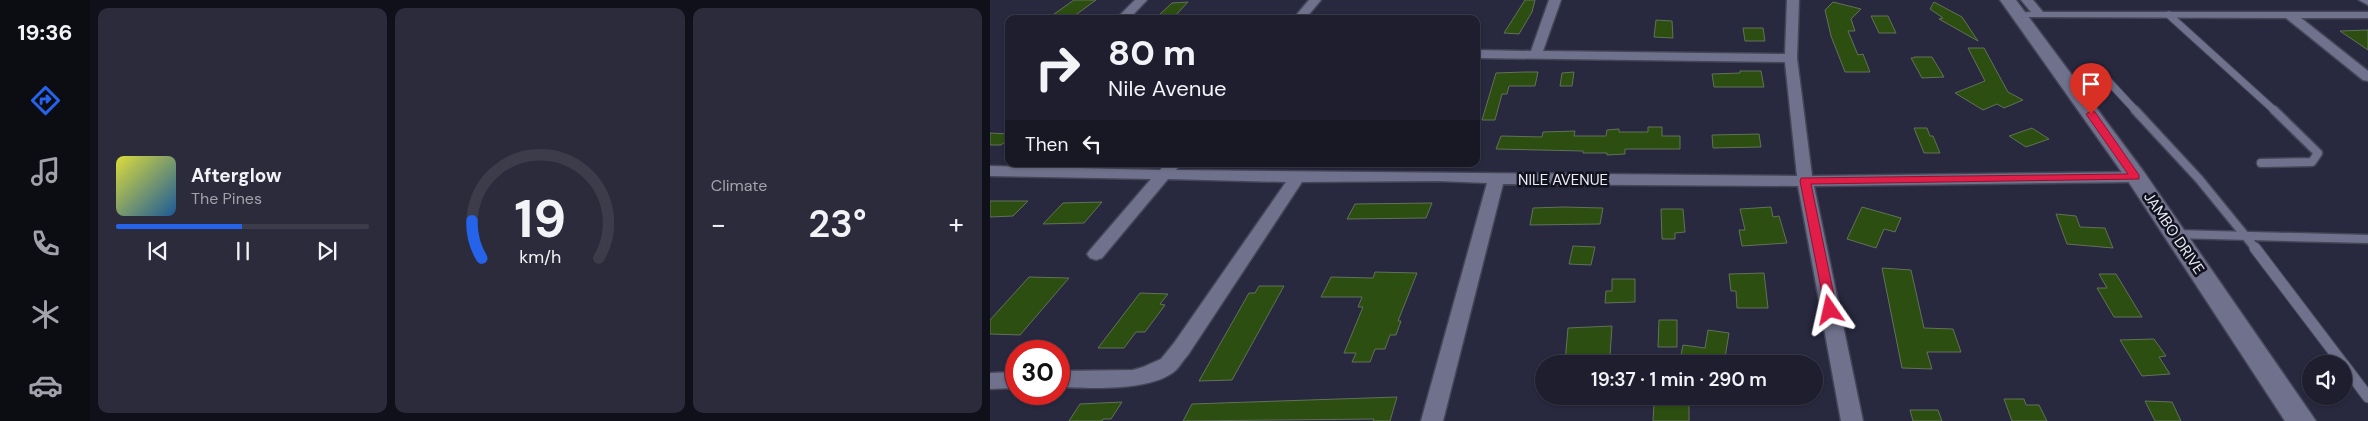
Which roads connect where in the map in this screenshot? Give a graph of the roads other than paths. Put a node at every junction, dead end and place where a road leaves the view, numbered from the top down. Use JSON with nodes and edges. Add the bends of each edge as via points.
{"nodes":[{"id":1,"x":1141,"y":0,"type":"edge"},
{"id":2,"x":1315,"y":0,"type":"edge"},
{"id":3,"x":1555,"y":0,"type":"edge"},
{"id":4,"x":1794,"y":0,"type":"edge"},
{"id":5,"x":2023,"y":7,"type":"edge"},
{"id":6,"x":1126,"y":15,"type":"edge"},
{"id":7,"x":1302,"y":15,"type":"edge"},
{"id":8,"x":2169,"y":15,"type":"junction"},
{"id":9,"x":2289,"y":15,"type":"junction"},
{"id":10,"x":2368,"y":15,"type":"edge"},
{"id":11,"x":1480,"y":54,"type":"edge"},
{"id":12,"x":1536,"y":54,"type":"junction"},
{"id":13,"x":1791,"y":58,"type":"junction"},
{"id":14,"x":2099,"y":71,"type":"dead end"},
{"id":15,"x":2368,"y":77,"type":"edge"},
{"id":16,"x":2069,"y":83,"type":"junction"},
{"id":17,"x":2109,"y":83,"type":"junction"},
{"id":18,"x":2261,"y":163,"type":"dead end"},
{"id":19,"x":1170,"y":168,"type":"edge"},
{"id":20,"x":990,"y":171,"type":"edge"},
{"id":21,"x":1297,"y":177,"type":"junction"},
{"id":22,"x":2136,"y":177,"type":"junction"},
{"id":23,"x":1496,"y":179,"type":"junction"},
{"id":24,"x":1805,"y":181,"type":"junction"},
{"id":25,"x":2175,"y":234,"type":"junction"},
{"id":26,"x":2246,"y":236,"type":"junction"},
{"id":27,"x":2368,"y":239,"type":"edge"},
{"id":28,"x":1096,"y":254,"type":"dead end"},
{"id":29,"x":2336,"y":355,"type":"edge"},
{"id":30,"x":2352,"y":376,"type":"edge"},
{"id":31,"x":1005,"y":380,"type":"edge"},
{"id":32,"x":1070,"y":380,"type":"edge"},
{"id":33,"x":990,"y":381,"type":"edge"},
{"id":34,"x":2368,"y":397,"type":"edge"},
{"id":35,"x":1432,"y":421,"type":"edge"},
{"id":36,"x":1852,"y":421,"type":"edge"},
{"id":37,"x":2301,"y":421,"type":"edge"}],
"edges":[{"from":1,"to":6,"type":"street"},
{"from":2,"to":7,"type":"street"},
{"from":3,"to":12,"type":"street"},
{"from":4,"to":13,"type":"street"},
{"from":5,"to":8,"type":"street"},
{"from":5,"to":16,"type":"main road","name":"JAMBO DRIVE"},
{"from":8,"to":9,"type":"street"},
{"from":8,"to":18,"type":"lane","via":[[2318,153],[2312,162]]},
{"from":9,"to":10,"type":"street"},
{"from":9,"to":15,"type":"street"},
{"from":11,"to":12,"type":"street"},
{"from":12,"to":13,"type":"street"},
{"from":13,"to":24,"type":"street"},
{"from":14,"to":17,"type":"lane"},
{"from":16,"to":17,"type":"lane"},
{"from":16,"to":22,"type":"main road","name":"JAMBO DRIVE"},
{"from":17,"to":26,"type":"lane"},
{"from":19,"to":20,"type":"street","name":"NILE AVENUE"},
{"from":19,"to":21,"type":"street","name":"NILE AVENUE"},
{"from":19,"to":28,"type":"street"},
{"from":21,"to":23,"type":"street","name":"NILE AVENUE"},
{"from":21,"to":32,"type":"street","via":[[1168,365],[1132,378]]},
{"from":22,"to":24,"type":"street","name":"NILE AVENUE"},
{"from":22,"to":25,"type":"main road","name":"JAMBO DRIVE"},
{"from":23,"to":24,"type":"street","name":"NILE AVENUE"},
{"from":23,"to":35,"type":"street"},
{"from":24,"to":36,"type":"street"},
{"from":25,"to":26,"type":"lane"},
{"from":25,"to":37,"type":"main road","name":"JAMBO DRIVE"},
{"from":26,"to":27,"type":"lane"},
{"from":26,"to":29,"type":"lane"},
{"from":30,"to":34,"type":"lane"},
{"from":31,"to":33,"type":"street"}]}
